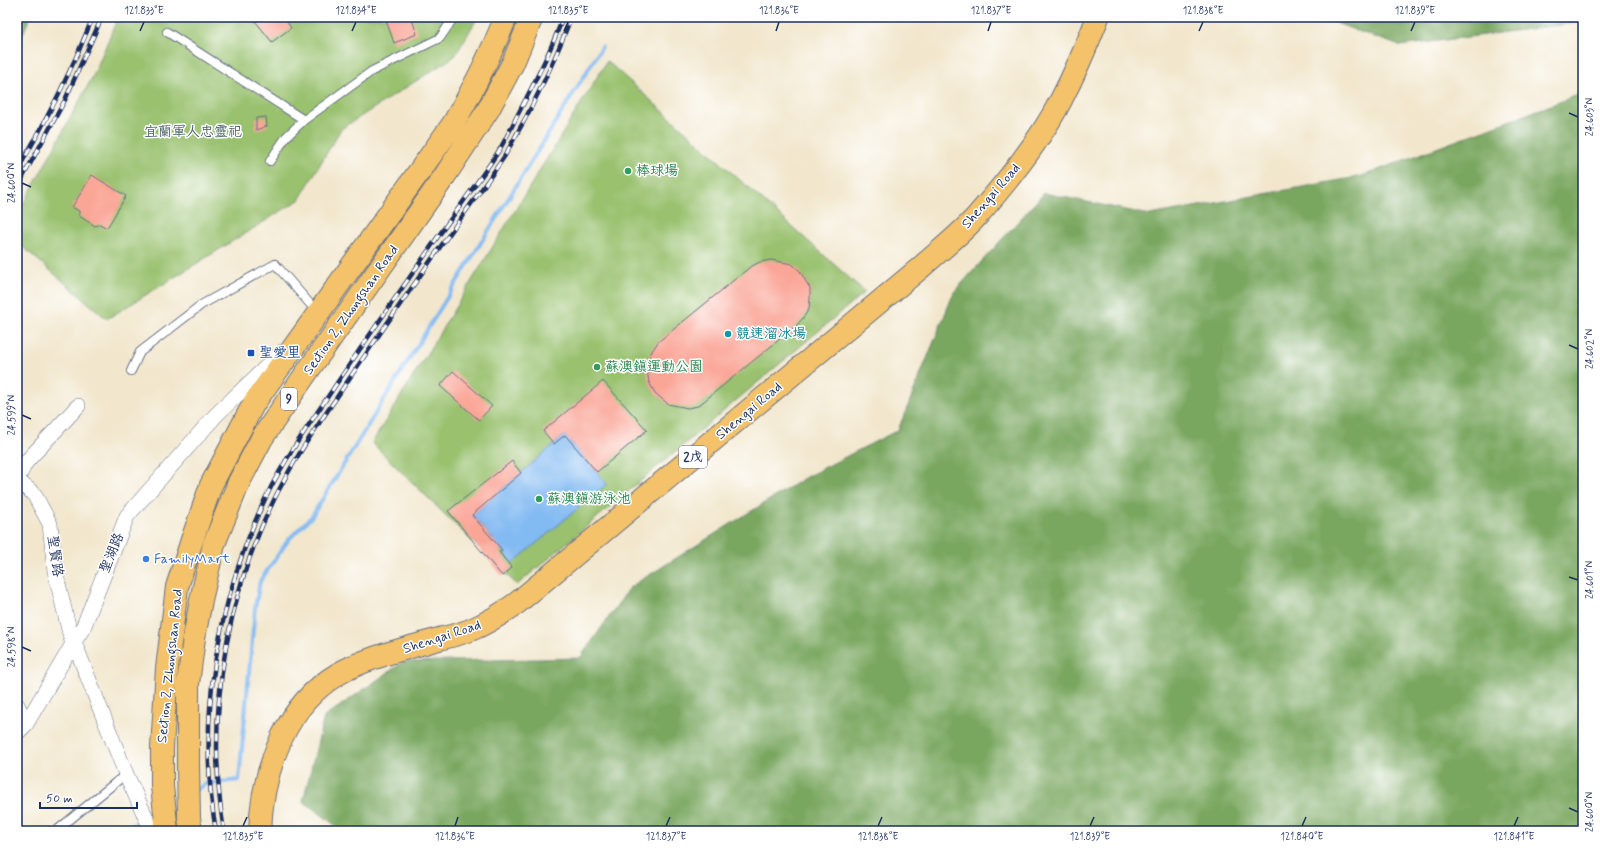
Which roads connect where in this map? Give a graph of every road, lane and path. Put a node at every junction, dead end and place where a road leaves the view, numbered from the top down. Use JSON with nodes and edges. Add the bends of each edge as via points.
{"nodes":[{"id":1,"x":454,"y":17,"type":"edge"},
{"id":2,"x":506,"y":17,"type":"edge"},
{"id":3,"x":532,"y":17,"type":"edge"},
{"id":4,"x":1098,"y":17,"type":"edge"},
{"id":5,"x":167,"y":32,"type":"dead end"},
{"id":6,"x":304,"y":120,"type":"junction"},
{"id":7,"x":270,"y":161,"type":"dead end"},
{"id":8,"x":313,"y":320,"type":"junction"},
{"id":9,"x":131,"y":371,"type":"dead end"},
{"id":10,"x":78,"y":406,"type":"dead end"},
{"id":11,"x":17,"y":479,"type":"edge"},
{"id":12,"x":74,"y":642,"type":"junction"},
{"id":13,"x":17,"y":705,"type":"edge"},
{"id":14,"x":22,"y":728,"type":"edge"},
{"id":15,"x":126,"y":774,"type":"junction"},
{"id":16,"x":56,"y":831,"type":"edge"},
{"id":17,"x":152,"y":831,"type":"edge"},
{"id":18,"x":167,"y":831,"type":"edge"},
{"id":19,"x":191,"y":831,"type":"edge"},
{"id":20,"x":260,"y":831,"type":"edge"}],
"edges":[{"from":1,"to":6,"type":"lane","via":[[440,38],[372,71]]},
{"from":2,"to":8,"type":"main road","name":"Section 2, Zhongshan Road","number":"9","via":[[486,63],[453,124]]},
{"from":3,"to":19,"type":"main road","name":"Section 2, Zhongshan Road","number":"9","via":[[513,63],[488,110],[266,432],[239,482],[214,544],[194,638],[188,684]]},
{"from":4,"to":20,"type":"main road","name":"Shengai Road","number":"2戊","via":[[1060,102],[1039,136],[1005,183],[976,217],[919,269],[517,603],[471,630],[366,661],[340,672],[316,689],[302,703],[290,721],[271,764],[263,796]]},
{"from":5,"to":6,"type":"lane"},
{"from":6,"to":7,"type":"lane","via":[[286,137]]},
{"from":8,"to":9,"type":"lane","via":[[275,264],[201,305],[140,352]]},
{"from":8,"to":12,"type":"street","name":"聖湖路","via":[[216,415],[127,516],[84,628]]},
{"from":8,"to":18,"type":"main road","name":"Section 2, Zhongshan Road","number":"9","via":[[254,403],[211,485],[177,587],[167,668],[162,748],[162,786]]},
{"from":10,"to":11,"type":"street","via":[[26,462]]},
{"from":11,"to":12,"type":"street","name":"聖賢路","via":[[34,494],[50,524],[55,571]]},
{"from":12,"to":14,"type":"street","name":"聖湖路"},
{"from":12,"to":15,"type":"street"},
{"from":13,"to":14,"type":"street"},
{"from":15,"to":16,"type":"lane"},
{"from":15,"to":17,"type":"street"}]}
